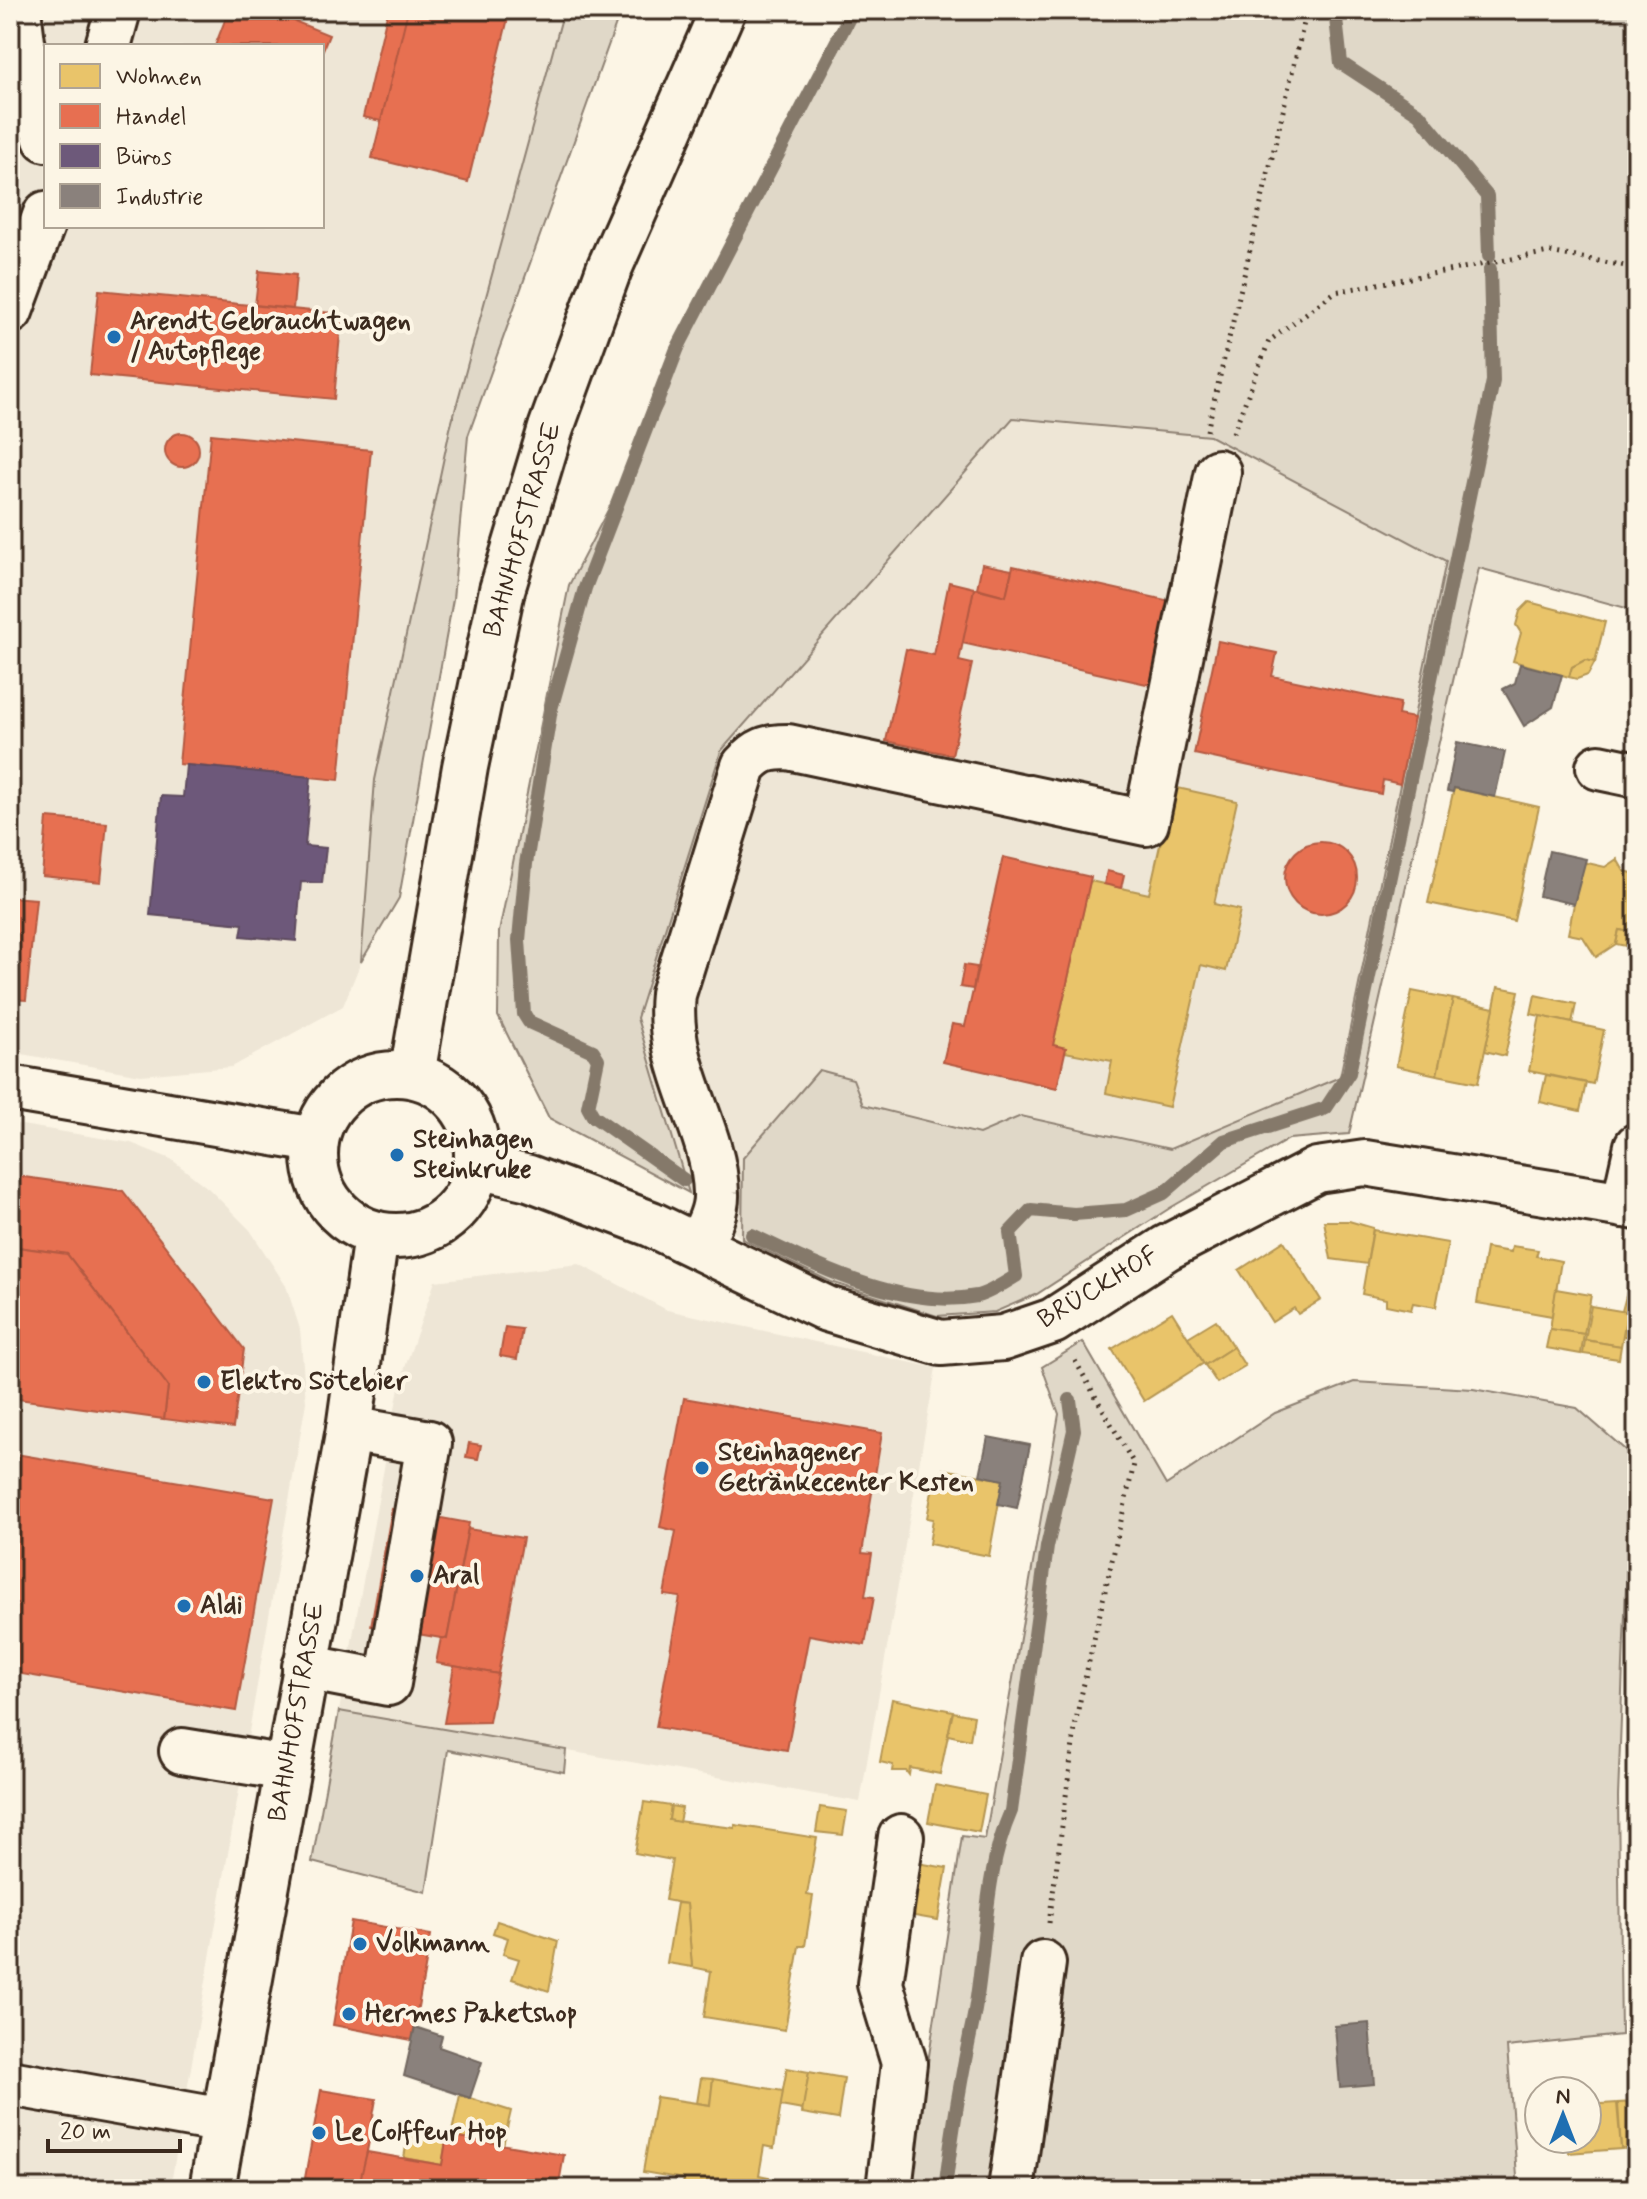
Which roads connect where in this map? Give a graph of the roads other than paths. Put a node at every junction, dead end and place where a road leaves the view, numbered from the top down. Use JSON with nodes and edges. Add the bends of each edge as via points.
{"nodes":[{"id":1,"x":18,"y":10,"type":"edge"},
{"id":2,"x":118,"y":10,"type":"edge"},
{"id":3,"x":723,"y":10,"type":"edge"},
{"id":4,"x":109,"y":44,"type":"edge"},
{"id":5,"x":44,"y":132,"type":"edge"},
{"id":6,"x":44,"y":219,"type":"edge"},
{"id":7,"x":10,"y":311,"type":"edge"},
{"id":8,"x":1218,"y":472,"type":"road end"},
{"id":9,"x":412,"y":1075,"type":"junction"},
{"id":10,"x":10,"y":1088,"type":"edge"},
{"id":11,"x":315,"y":1140,"type":"junction"},
{"id":12,"x":1637,"y":1146,"type":"edge"},
{"id":13,"x":477,"y":1166,"type":"junction"},
{"id":14,"x":1631,"y":1206,"type":"edge"},
{"id":15,"x":376,"y":1235,"type":"junction"},
{"id":16,"x":699,"y":1245,"type":"junction"},
{"id":17,"x":349,"y":1429,"type":"junction"},
{"id":18,"x":305,"y":1667,"type":"junction"},
{"id":19,"x":182,"y":1751,"type":"dead end"},
{"id":20,"x":287,"y":1768,"type":"junction"},
{"id":21,"x":901,"y":1837,"type":"dead end"},
{"id":22,"x":1043,"y":1963,"type":"road end"},
{"id":23,"x":10,"y":2083,"type":"edge"},
{"id":24,"x":224,"y":2121,"type":"junction"},
{"id":25,"x":212,"y":2189,"type":"edge"},
{"id":26,"x":889,"y":2189,"type":"edge"},
{"id":27,"x":1011,"y":2189,"type":"edge"}],
"edges":[{"from":1,"to":5,"type":"street","via":[[26,74]]},
{"from":2,"to":4,"type":"street"},
{"from":3,"to":9,"type":"street","name":"BAHNHOFSTRASSE","via":[[609,269],[551,428],[502,590],[465,767]]},
{"from":6,"to":7,"type":"street"},
{"from":8,"to":16,"type":"street","via":[[1146,823],[788,747],[768,747],[744,766],[673,994],[670,1020],[713,1170],[716,1195]]},
{"from":9,"to":11,"type":"street","via":[[362,1081],[332,1106]]},
{"from":9,"to":13,"type":"street","via":[[435,1084],[469,1118]]},
{"from":10,"to":11,"type":"street"},
{"from":11,"to":15,"type":"street","via":[[321,1189],[353,1225]]},
{"from":12,"to":14,"type":"street"},
{"from":13,"to":15,"type":"street","via":[[469,1192],[441,1222],[403,1237]]},
{"from":13,"to":16,"type":"street","name":"BRÜCKHOF","via":[[529,1178]]},
{"from":14,"to":16,"type":"street","name":"BRÜCKHOF","via":[[1365,1163],[1317,1170],[1166,1248],[1053,1321],[1003,1338],[941,1343],[827,1309]]},
{"from":15,"to":17,"type":"street","name":"BAHNHOFSTRASSE"},
{"from":17,"to":18,"type":"street","name":"BAHNHOFSTRASSE"},
{"from":17,"to":18,"type":"street","via":[[429,1443],[388,1683]]},
{"from":18,"to":20,"type":"street","name":"BAHNHOFSTRASSE"},
{"from":19,"to":20,"type":"street"},
{"from":20,"to":24,"type":"street","name":"BAHNHOFSTRASSE"},
{"from":21,"to":26,"type":"street","via":[[880,1984],[904,2063]]},
{"from":22,"to":27,"type":"street"},
{"from":23,"to":24,"type":"street"},
{"from":24,"to":25,"type":"street","name":"BAHNHOFSTRASSE"}]}
